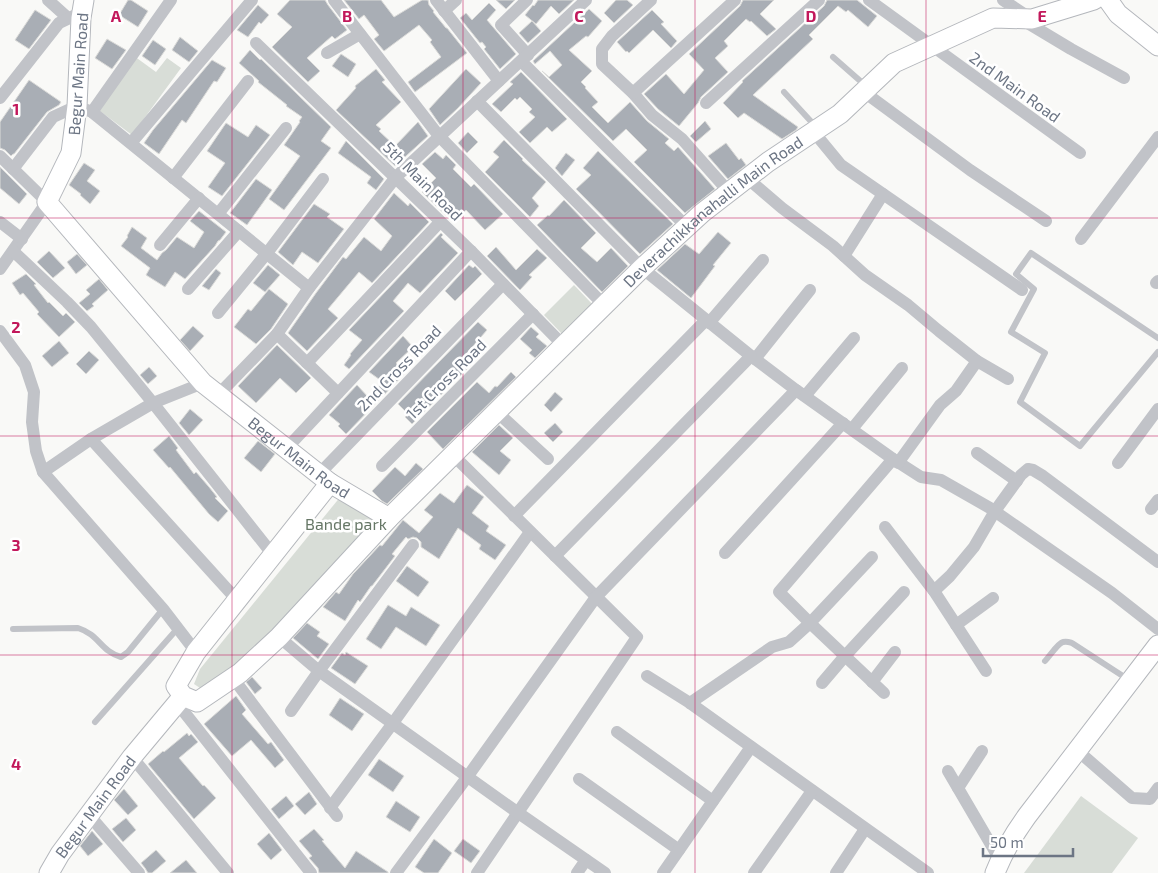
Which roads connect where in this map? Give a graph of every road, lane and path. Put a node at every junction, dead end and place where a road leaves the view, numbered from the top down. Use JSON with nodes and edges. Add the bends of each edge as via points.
{"nodes":[{"id":1,"x":48,"y":0,"type":"edge"},
{"id":2,"x":171,"y":0,"type":"edge"},
{"id":3,"x":252,"y":0,"type":"edge"},
{"id":4,"x":334,"y":0,"type":"edge"},
{"id":5,"x":436,"y":0,"type":"edge"},
{"id":6,"x":456,"y":0,"type":"edge"},
{"id":7,"x":527,"y":0,"type":"edge"},
{"id":8,"x":586,"y":0,"type":"edge"},
{"id":9,"x":651,"y":0,"type":"edge"},
{"id":10,"x":735,"y":0,"type":"edge"},
{"id":11,"x":819,"y":0,"type":"edge"},
{"id":12,"x":869,"y":0,"type":"edge"},
{"id":13,"x":1003,"y":0,"type":"edge"},
{"id":14,"x":1108,"y":0,"type":"edge"},
{"id":15,"x":1084,"y":1,"type":"edge"},
{"id":16,"x":78,"y":10,"type":"edge"},
{"id":17,"x":444,"y":11,"type":"junction"},
{"id":18,"x":1026,"y":19,"type":"junction"},
{"id":19,"x":360,"y":34,"type":"junction"},
{"id":20,"x":256,"y":43,"type":"dead end"},
{"id":21,"x":932,"y":46,"type":"junction"},
{"id":22,"x":1158,"y":46,"type":"edge"},
{"id":23,"x":327,"y":53,"type":"dead end"},
{"id":24,"x":524,"y":58,"type":"junction"},
{"id":25,"x":833,"y":58,"type":"dead end"},
{"id":26,"x":1124,"y":78,"type":"dead end"},
{"id":27,"x":499,"y":81,"type":"junction"},
{"id":28,"x":248,"y":82,"type":"dead end"},
{"id":29,"x":866,"y":90,"type":"junction"},
{"id":30,"x":784,"y":92,"type":"dead end"},
{"id":31,"x":633,"y":94,"type":"junction"},
{"id":32,"x":0,"y":98,"type":"edge"},
{"id":33,"x":477,"y":101,"type":"junction"},
{"id":34,"x":706,"y":103,"type":"dead end"},
{"id":35,"x":85,"y":109,"type":"junction"},
{"id":36,"x":286,"y":128,"type":"dead end"},
{"id":37,"x":816,"y":130,"type":"junction"},
{"id":38,"x":439,"y":136,"type":"junction"},
{"id":39,"x":1158,"y":137,"type":"edge"},
{"id":40,"x":131,"y":143,"type":"junction"},
{"id":41,"x":1080,"y":154,"type":"dead end"},
{"id":42,"x":0,"y":156,"type":"edge"},
{"id":43,"x":14,"y":169,"type":"junction"},
{"id":44,"x":396,"y":177,"type":"junction"},
{"id":45,"x":173,"y":178,"type":"junction"},
{"id":46,"x":747,"y":178,"type":"junction"},
{"id":47,"x":323,"y":179,"type":"dead end"},
{"id":48,"x":729,"y":192,"type":"junction"},
{"id":49,"x":884,"y":194,"type":"junction"},
{"id":50,"x":199,"y":198,"type":"junction"},
{"id":51,"x":47,"y":202,"type":"junction"},
{"id":52,"x":218,"y":214,"type":"junction"},
{"id":53,"x":0,"y":222,"type":"edge"},
{"id":54,"x":440,"y":222,"type":"junction"},
{"id":55,"x":1046,"y":222,"type":"dead end"},
{"id":56,"x":687,"y":227,"type":"junction"},
{"id":57,"x":239,"y":231,"type":"junction"},
{"id":58,"x":22,"y":240,"type":"junction"},
{"id":59,"x":1081,"y":240,"type":"dead end"},
{"id":60,"x":160,"y":245,"type":"dead end"},
{"id":61,"x":13,"y":251,"type":"junction"},
{"id":62,"x":471,"y":251,"type":"junction"},
{"id":63,"x":267,"y":253,"type":"junction"},
{"id":64,"x":844,"y":256,"type":"junction"},
{"id":65,"x":763,"y":260,"type":"dead end"},
{"id":66,"x":642,"y":268,"type":"junction"},
{"id":67,"x":0,"y":269,"type":"edge"},
{"id":68,"x":503,"y":284,"type":"junction"},
{"id":69,"x":310,"y":288,"type":"junction"},
{"id":70,"x":188,"y":290,"type":"dead end"},
{"id":71,"x":810,"y":290,"type":"dead end"},
{"id":72,"x":1022,"y":290,"type":"dead end"},
{"id":73,"x":604,"y":306,"type":"junction"},
{"id":74,"x":218,"y":313,"type":"dead end"},
{"id":75,"x":533,"y":314,"type":"junction"},
{"id":76,"x":708,"y":321,"type":"junction"},
{"id":77,"x":0,"y":331,"type":"edge"},
{"id":78,"x":278,"y":334,"type":"junction"},
{"id":79,"x":854,"y":338,"type":"dead end"},
{"id":80,"x":1158,"y":338,"type":"edge"},
{"id":81,"x":564,"y":346,"type":"junction"},
{"id":82,"x":1158,"y":352,"type":"edge"},
{"id":83,"x":753,"y":358,"type":"junction"},
{"id":84,"x":977,"y":361,"type":"junction"},
{"id":85,"x":307,"y":363,"type":"junction"},
{"id":86,"x":902,"y":368,"type":"dead end"},
{"id":87,"x":1008,"y":379,"type":"dead end"},
{"id":88,"x":203,"y":383,"type":"junction"},
{"id":89,"x":338,"y":393,"type":"junction"},
{"id":90,"x":800,"y":393,"type":"junction"},
{"id":91,"x":218,"y":395,"type":"junction"},
{"id":92,"x":153,"y":403,"type":"junction"},
{"id":93,"x":1158,"y":409,"type":"edge"},
{"id":94,"x":497,"y":412,"type":"junction"},
{"id":95,"x":847,"y":426,"type":"junction"},
{"id":96,"x":90,"y":439,"type":"junction"},
{"id":97,"x":286,"y":449,"type":"junction"},
{"id":98,"x":976,"y":453,"type":"dead end"},
{"id":99,"x":453,"y":455,"type":"junction"},
{"id":100,"x":548,"y":459,"type":"dead end"},
{"id":101,"x":896,"y":461,"type":"junction"},
{"id":102,"x":1118,"y":463,"type":"dead end"},
{"id":103,"x":382,"y":466,"type":"dead end"},
{"id":104,"x":43,"y":472,"type":"junction"},
{"id":105,"x":324,"y":479,"type":"junction"},
{"id":106,"x":1017,"y":481,"type":"junction"},
{"id":107,"x":995,"y":512,"type":"junction"},
{"id":108,"x":514,"y":516,"type":"junction"},
{"id":109,"x":389,"y":518,"type":"junction"},
{"id":110,"x":885,"y":527,"type":"dead end"},
{"id":111,"x":530,"y":532,"type":"junction"},
{"id":112,"x":413,"y":545,"type":"dead end"},
{"id":113,"x":725,"y":553,"type":"dead end"},
{"id":114,"x":273,"y":555,"type":"junction"},
{"id":115,"x":555,"y":556,"type":"junction"},
{"id":116,"x":872,"y":557,"type":"dead end"},
{"id":117,"x":1158,"y":562,"type":"edge"},
{"id":118,"x":934,"y":590,"type":"junction"},
{"id":119,"x":904,"y":592,"type":"dead end"},
{"id":120,"x":596,"y":597,"type":"junction"},
{"id":121,"x":993,"y":598,"type":"dead end"},
{"id":122,"x":237,"y":600,"type":"junction"},
{"id":123,"x":163,"y":609,"type":"junction"},
{"id":124,"x":810,"y":623,"type":"junction"},
{"id":125,"x":956,"y":625,"type":"junction"},
{"id":126,"x":178,"y":628,"type":"junction"},
{"id":127,"x":13,"y":629,"type":"dead end"},
{"id":128,"x":1158,"y":629,"type":"edge"},
{"id":129,"x":279,"y":638,"type":"junction"},
{"id":130,"x":1158,"y":644,"type":"edge"},
{"id":131,"x":196,"y":652,"type":"junction"},
{"id":132,"x":895,"y":652,"type":"dead end"},
{"id":133,"x":845,"y":656,"type":"junction"},
{"id":134,"x":1046,"y":661,"type":"dead end"},
{"id":135,"x":986,"y":670,"type":"dead end"},
{"id":136,"x":319,"y":671,"type":"junction"},
{"id":137,"x":647,"y":676,"type":"dead end"},
{"id":138,"x":233,"y":678,"type":"junction"},
{"id":139,"x":1130,"y":681,"type":"junction"},
{"id":140,"x":872,"y":682,"type":"junction"},
{"id":141,"x":822,"y":683,"type":"dead end"},
{"id":142,"x":884,"y":693,"type":"dead end"},
{"id":143,"x":180,"y":700,"type":"junction"},
{"id":144,"x":690,"y":703,"type":"junction"},
{"id":145,"x":292,"y":711,"type":"dead end"},
{"id":146,"x":95,"y":722,"type":"dead end"},
{"id":147,"x":393,"y":723,"type":"junction"},
{"id":148,"x":617,"y":732,"type":"dead end"},
{"id":149,"x":751,"y":747,"type":"junction"},
{"id":150,"x":982,"y":751,"type":"dead end"},
{"id":151,"x":1078,"y":751,"type":"junction"},
{"id":152,"x":132,"y":757,"type":"junction"},
{"id":153,"x":948,"y":771,"type":"dead end"},
{"id":154,"x":468,"y":776,"type":"junction"},
{"id":155,"x":579,"y":779,"type":"dead end"},
{"id":156,"x":958,"y":788,"type":"junction"},
{"id":157,"x":1158,"y":788,"type":"edge"},
{"id":158,"x":812,"y":791,"type":"junction"},
{"id":159,"x":713,"y":800,"type":"junction"},
{"id":160,"x":517,"y":812,"type":"junction"},
{"id":161,"x":89,"y":815,"type":"junction"},
{"id":162,"x":865,"y":829,"type":"junction"},
{"id":163,"x":679,"y":850,"type":"junction"},
{"id":164,"x":586,"y":860,"type":"junction"},
{"id":165,"x":997,"y":867,"type":"edge"},
{"id":166,"x":50,"y":873,"type":"edge"},
{"id":167,"x":139,"y":873,"type":"edge"},
{"id":168,"x":228,"y":873,"type":"edge"},
{"id":169,"x":311,"y":873,"type":"edge"},
{"id":170,"x":396,"y":873,"type":"edge"},
{"id":171,"x":477,"y":873,"type":"edge"},
{"id":172,"x":577,"y":873,"type":"edge"},
{"id":173,"x":605,"y":873,"type":"edge"},
{"id":174,"x":663,"y":873,"type":"edge"},
{"id":175,"x":754,"y":873,"type":"edge"},
{"id":176,"x":836,"y":873,"type":"edge"},
{"id":177,"x":928,"y":873,"type":"edge"}],
"edges":[{"from":1,"to":16,"type":"street"},
{"from":2,"to":35,"type":"street"},
{"from":3,"to":40,"type":"street"},
{"from":4,"to":19,"type":"street"},
{"from":5,"to":17,"type":"street"},
{"from":6,"to":17,"type":"street"},
{"from":7,"to":24,"type":"street","via":[[501,25]]},
{"from":8,"to":24,"type":"street"},
{"from":9,"to":31,"type":"street","via":[[612,36],[602,50],[602,64]]},
{"from":10,"to":31,"type":"street"},
{"from":11,"to":34,"type":"street"},
{"from":12,"to":21,"type":"street","name":"2nd Main Road"},
{"from":13,"to":18,"type":"street"},
{"from":14,"to":22,"type":"street","via":[[1118,14]]},
{"from":15,"to":18,"type":"street","name":"Deverachikkanahalli Main Road"},
{"from":16,"to":32,"type":"street","via":[[59,22]]},
{"from":16,"to":35,"type":"street","name":"Begur Main Road"},
{"from":17,"to":27,"type":"street"},
{"from":18,"to":21,"type":"street","name":"Deverachikkanahalli Main Road","via":[[993,18]]},
{"from":18,"to":26,"type":"street"},
{"from":19,"to":23,"type":"street"},
{"from":19,"to":38,"type":"street"},
{"from":20,"to":44,"type":"street","name":"5th Main Road"},
{"from":21,"to":29,"type":"street","name":"Deverachikkanahalli Main Road","via":[[894,63]]},
{"from":21,"to":41,"type":"street","name":"2nd Main Road"},
{"from":24,"to":27,"type":"street"},
{"from":24,"to":56,"type":"street"},
{"from":25,"to":29,"type":"lane"},
{"from":27,"to":33,"type":"street"},
{"from":28,"to":45,"type":"street"},
{"from":29,"to":37,"type":"street","name":"Deverachikkanahalli Main Road"},
{"from":29,"to":55,"type":"street","via":[[970,170]]},
{"from":30,"to":37,"type":"lane"},
{"from":31,"to":48,"type":"street","via":[[652,115],[682,139]]},
{"from":33,"to":38,"type":"street"},
{"from":33,"to":66,"type":"street"},
{"from":35,"to":40,"type":"street"},
{"from":35,"to":43,"type":"street","via":[[53,117]]},
{"from":35,"to":51,"type":"street","name":"Begur Main Road","via":[[71,153]]},
{"from":36,"to":52,"type":"street"},
{"from":37,"to":46,"type":"street","name":"Deverachikkanahalli Main Road"},
{"from":37,"to":49,"type":"street","via":[[842,165]]},
{"from":38,"to":44,"type":"street"},
{"from":38,"to":73,"type":"street"},
{"from":39,"to":59,"type":"street"},
{"from":40,"to":45,"type":"street"},
{"from":42,"to":43,"type":"street"},
{"from":43,"to":51,"type":"street"},
{"from":44,"to":54,"type":"street","name":"5th Main Road"},
{"from":44,"to":69,"type":"street"},
{"from":45,"to":50,"type":"street"},
{"from":46,"to":48,"type":"street","name":"Deverachikkanahalli Main Road"},
{"from":46,"to":64,"type":"street"},
{"from":47,"to":63,"type":"street"},
{"from":48,"to":56,"type":"street","name":"Deverachikkanahalli Main Road"},
{"from":49,"to":64,"type":"street"},
{"from":49,"to":72,"type":"street"},
{"from":50,"to":52,"type":"street"},
{"from":50,"to":60,"type":"street"},
{"from":51,"to":58,"type":"street","name":"Begur Main Road"},
{"from":51,"to":88,"type":"street","name":"Begur Main Road"},
{"from":52,"to":57,"type":"street"},
{"from":53,"to":58,"type":"street"},
{"from":54,"to":62,"type":"street","name":"5th Main Road"},
{"from":54,"to":85,"type":"street"},
{"from":56,"to":66,"type":"street","name":"Deverachikkanahalli Main Road"},
{"from":57,"to":63,"type":"street"},
{"from":57,"to":70,"type":"street"},
{"from":58,"to":61,"type":"street","name":"Begur Main Road"},
{"from":61,"to":67,"type":"street","name":"Begur Main Road"},
{"from":61,"to":92,"type":"street","via":[[91,327]]},
{"from":62,"to":68,"type":"street","name":"5th Main Road"},
{"from":62,"to":89,"type":"street"},
{"from":63,"to":69,"type":"street"},
{"from":63,"to":74,"type":"street"},
{"from":64,"to":84,"type":"street"},
{"from":65,"to":76,"type":"street"},
{"from":66,"to":73,"type":"street","name":"Deverachikkanahalli Main Road"},
{"from":66,"to":76,"type":"street"},
{"from":68,"to":75,"type":"street","name":"5th Main Road"},
{"from":68,"to":105,"type":"street","name":"2nd Cross Road"},
{"from":69,"to":78,"type":"street"},
{"from":71,"to":83,"type":"street"},
{"from":73,"to":81,"type":"street","name":"Deverachikkanahalli Main Road"},
{"from":75,"to":81,"type":"street","name":"5th Main Road"},
{"from":75,"to":103,"type":"street","name":"1st Cross Road"},
{"from":76,"to":83,"type":"street"},
{"from":76,"to":108,"type":"street"},
{"from":77,"to":104,"type":"street","via":[[24,365],[34,392],[32,422]]},
{"from":78,"to":85,"type":"street"},
{"from":78,"to":91,"type":"street"},
{"from":79,"to":90,"type":"street"},
{"from":80,"to":82,"type":"lane","via":[[1031,253],[1016,274],[1034,289],[1011,332],[1045,353],[1020,402],[1080,446]]},
{"from":81,"to":94,"type":"street","name":"Deverachikkanahalli Main Road"},
{"from":83,"to":90,"type":"street"},
{"from":83,"to":115,"type":"street"},
{"from":84,"to":87,"type":"street"},
{"from":84,"to":101,"type":"street","via":[[956,391],[940,405]]},
{"from":85,"to":89,"type":"street"},
{"from":86,"to":95,"type":"street"},
{"from":88,"to":91,"type":"street","name":"Begur Main Road"},
{"from":88,"to":92,"type":"street"},
{"from":89,"to":97,"type":"street"},
{"from":90,"to":95,"type":"street"},
{"from":90,"to":120,"type":"street"},
{"from":91,"to":97,"type":"street","name":"Begur Main Road"},
{"from":92,"to":96,"type":"street"},
{"from":92,"to":114,"type":"street"},
{"from":93,"to":102,"type":"street"},
{"from":94,"to":99,"type":"street","name":"Deverachikkanahalli Main Road"},
{"from":94,"to":100,"type":"street"},
{"from":95,"to":101,"type":"street"},
{"from":95,"to":113,"type":"street"},
{"from":96,"to":104,"type":"street"},
{"from":96,"to":122,"type":"street"},
{"from":97,"to":105,"type":"street","name":"Begur Main Road"},
{"from":98,"to":106,"type":"street"},
{"from":99,"to":108,"type":"street"},
{"from":99,"to":109,"type":"street","name":"Deverachikkanahalli Main Road"},
{"from":101,"to":107,"type":"street","via":[[921,477],[941,480]]},
{"from":101,"to":124,"type":"street","via":[[778,592]]},
{"from":104,"to":123,"type":"street"},
{"from":105,"to":109,"type":"street","name":"Begur Main Road"},
{"from":105,"to":114,"type":"street"},
{"from":106,"to":107,"type":"street"},
{"from":106,"to":117,"type":"street","via":[[1028,469],[1033,470]]},
{"from":107,"to":118,"type":"street","via":[[974,547]]},
{"from":107,"to":128,"type":"street","via":[[1112,592]]},
{"from":108,"to":111,"type":"street"},
{"from":109,"to":129,"type":"street"},
{"from":110,"to":118,"type":"street"},
{"from":111,"to":115,"type":"street"},
{"from":111,"to":147,"type":"street"},
{"from":112,"to":136,"type":"street"},
{"from":114,"to":122,"type":"street"},
{"from":115,"to":120,"type":"street"},
{"from":116,"to":124,"type":"street"},
{"from":118,"to":125,"type":"street"},
{"from":119,"to":133,"type":"street"},
{"from":120,"to":154,"type":"street"},
{"from":120,"to":160,"type":"street","via":[[637,637]]},
{"from":121,"to":125,"type":"street"},
{"from":122,"to":131,"type":"street"},
{"from":123,"to":126,"type":"street"},
{"from":123,"to":127,"type":"lane","via":[[128,652],[120,657],[104,648],[86,630]]},
{"from":124,"to":133,"type":"street"},
{"from":124,"to":144,"type":"street","via":[[789,642],[772,647]]},
{"from":125,"to":135,"type":"street"},
{"from":126,"to":131,"type":"street"},
{"from":126,"to":146,"type":"lane"},
{"from":129,"to":136,"type":"street"},
{"from":129,"to":138,"type":"street"},
{"from":130,"to":139,"type":"street"},
{"from":131,"to":143,"type":"street","via":[[176,686]]},
{"from":132,"to":140,"type":"street"},
{"from":133,"to":140,"type":"street"},
{"from":133,"to":141,"type":"street"},
{"from":134,"to":139,"type":"lane","via":[[1064,641]]},
{"from":136,"to":145,"type":"street"},
{"from":136,"to":147,"type":"street"},
{"from":137,"to":144,"type":"street"},
{"from":138,"to":143,"type":"street","via":[[197,702]]},
{"from":138,"to":147,"type":"street","via":[[333,812]]},
{"from":139,"to":151,"type":"street"},
{"from":140,"to":142,"type":"street"},
{"from":143,"to":152,"type":"street","name":"Begur Main Road"},
{"from":143,"to":169,"type":"street"},
{"from":144,"to":149,"type":"street"},
{"from":147,"to":154,"type":"street"},
{"from":148,"to":159,"type":"street"},
{"from":149,"to":158,"type":"street"},
{"from":149,"to":159,"type":"street"},
{"from":150,"to":156,"type":"street"},
{"from":151,"to":157,"type":"street","via":[[1132,798],[1150,799]]},
{"from":151,"to":165,"type":"street","via":[[1027,816]]},
{"from":152,"to":161,"type":"street","name":"Begur Main Road"},
{"from":152,"to":168,"type":"street"},
{"from":153,"to":156,"type":"street"},
{"from":154,"to":160,"type":"street"},
{"from":154,"to":170,"type":"street"},
{"from":155,"to":163,"type":"street"},
{"from":156,"to":165,"type":"street"},
{"from":158,"to":162,"type":"street"},
{"from":158,"to":175,"type":"street"},
{"from":159,"to":163,"type":"street"},
{"from":160,"to":164,"type":"street"},
{"from":160,"to":171,"type":"street"},
{"from":161,"to":166,"type":"street","name":"Begur Main Road"},
{"from":161,"to":167,"type":"street"},
{"from":162,"to":176,"type":"street"},
{"from":162,"to":177,"type":"street"},
{"from":163,"to":174,"type":"street"},
{"from":164,"to":172,"type":"street"},
{"from":164,"to":173,"type":"street"}]}
